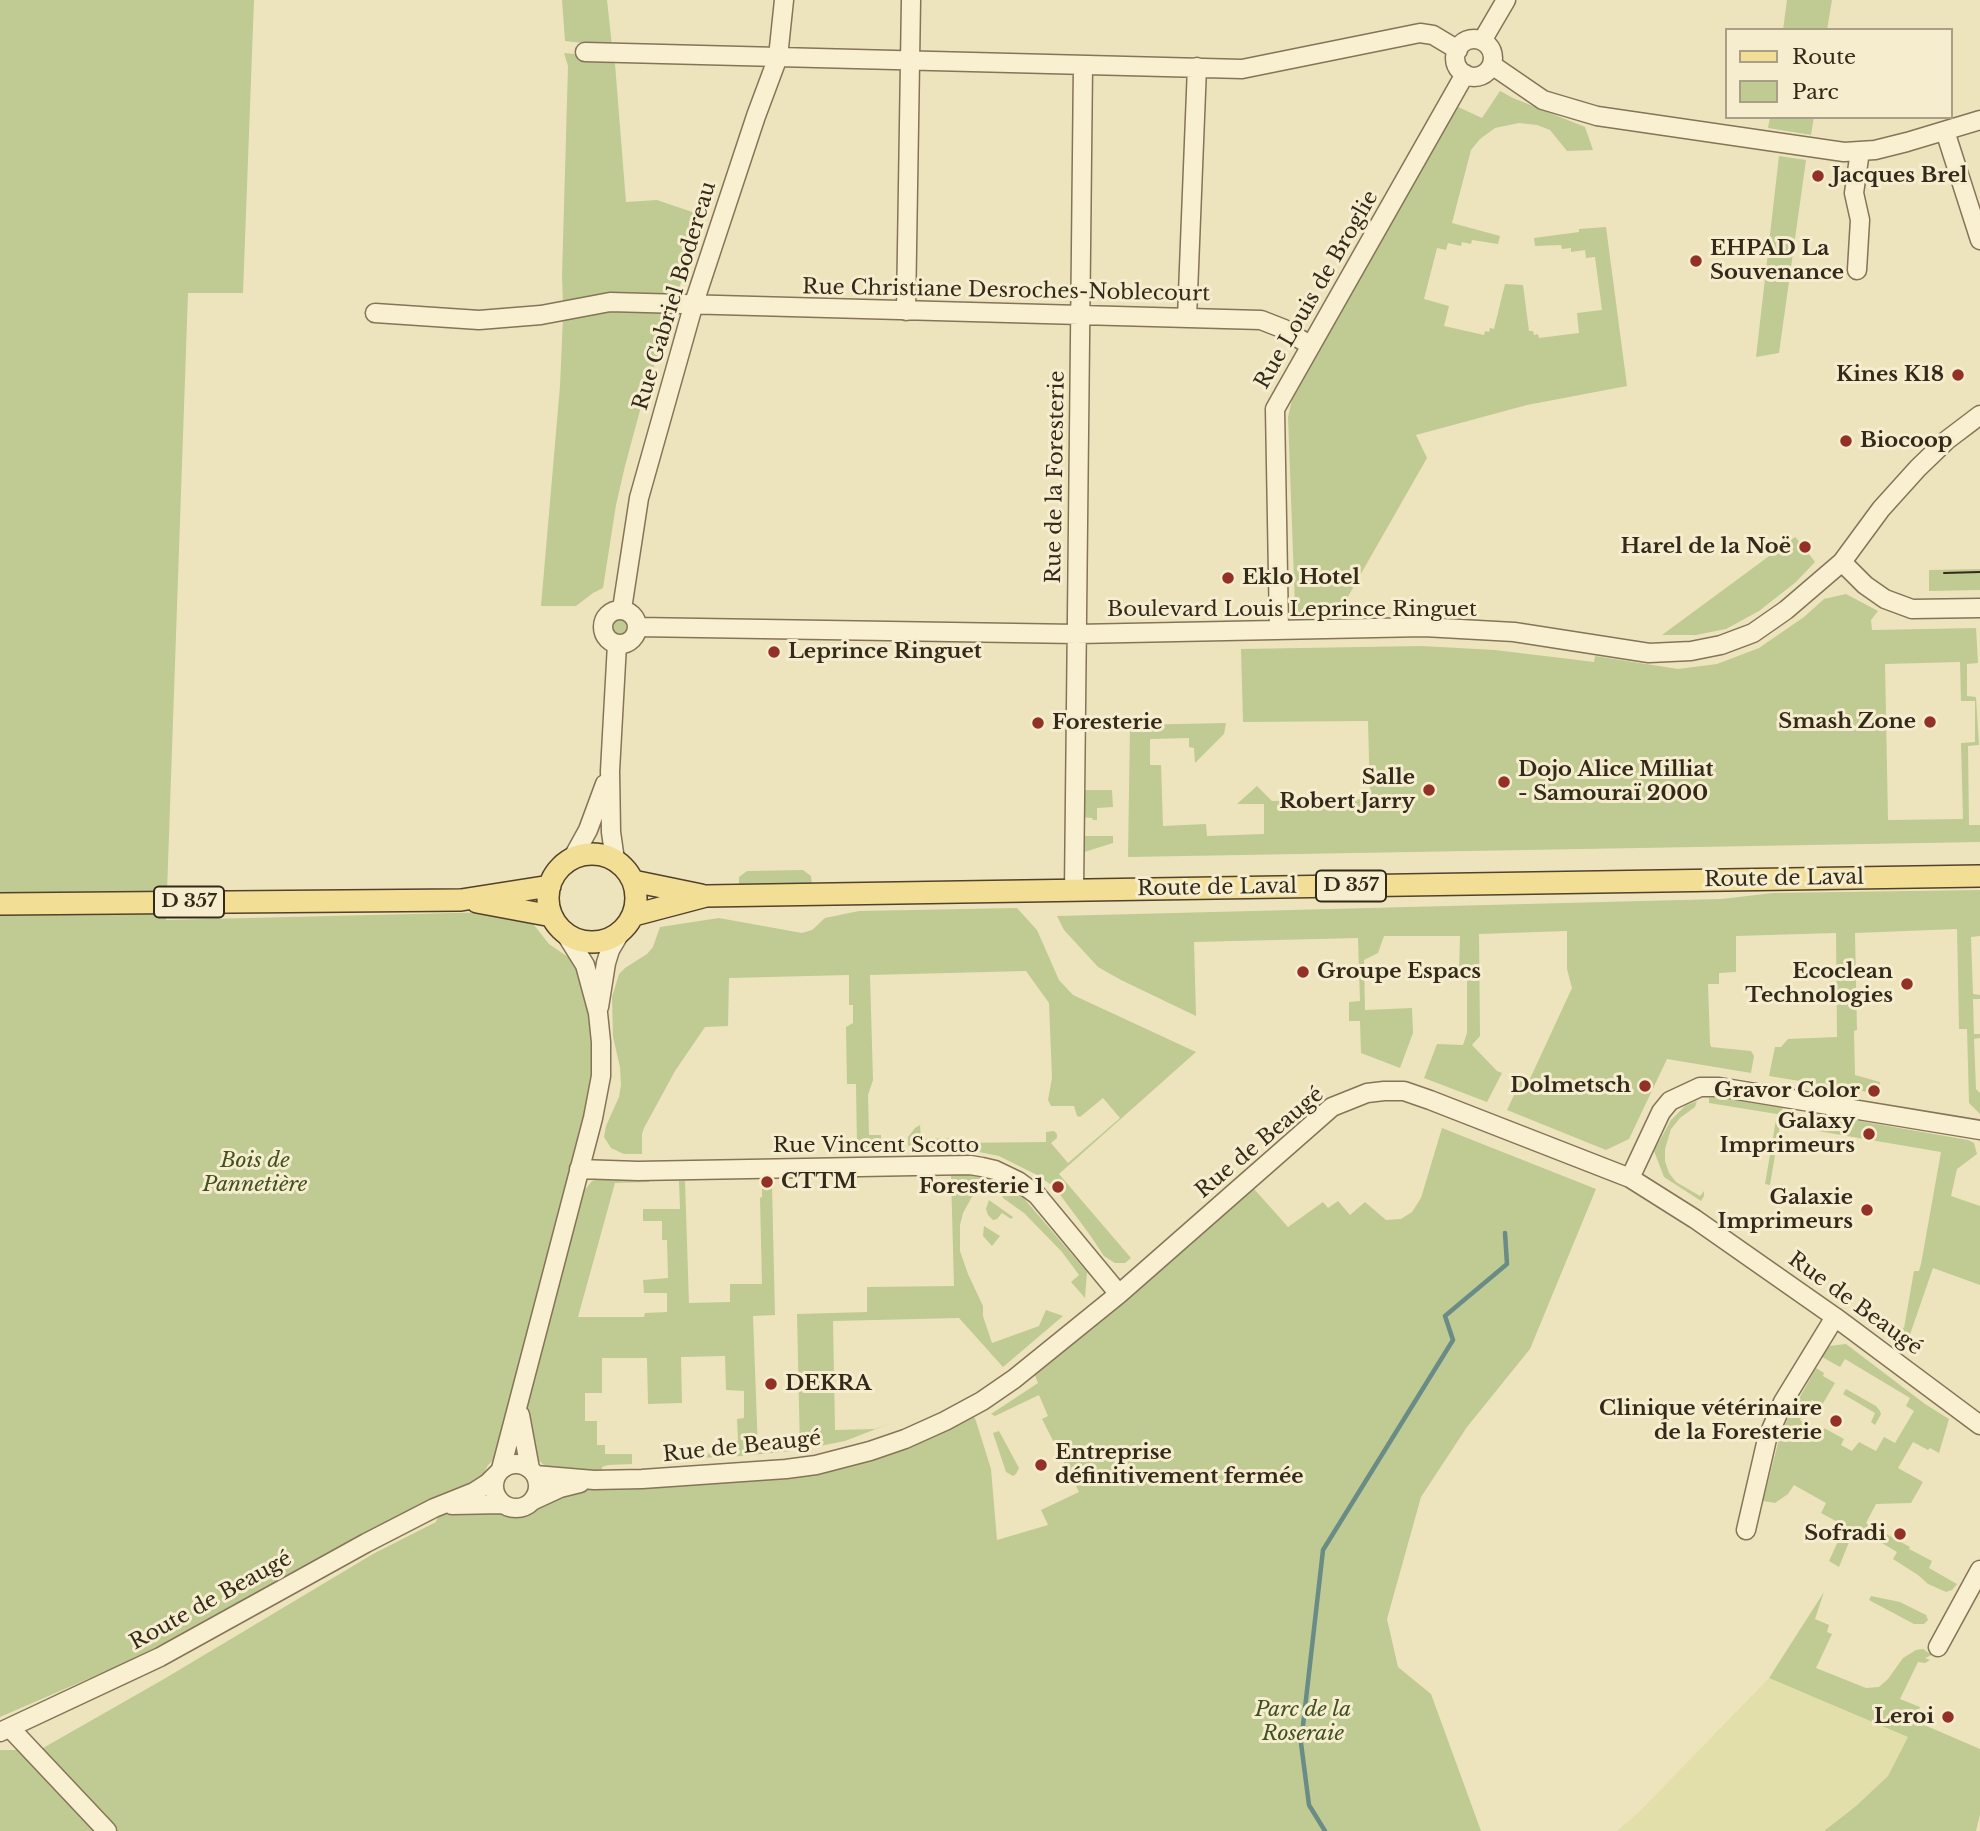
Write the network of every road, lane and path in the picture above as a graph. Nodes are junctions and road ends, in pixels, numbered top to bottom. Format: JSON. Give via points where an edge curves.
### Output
{"nodes":[{"id":1,"x":784,"y":0,"type":"edge"},
{"id":2,"x":911,"y":0,"type":"edge"},
{"id":3,"x":1506,"y":0,"type":"edge"},
{"id":4,"x":1482,"y":41,"type":"junction"},
{"id":5,"x":1458,"y":50,"type":"junction"},
{"id":6,"x":585,"y":52,"type":"dead end"},
{"id":7,"x":778,"y":57,"type":"junction"},
{"id":8,"x":910,"y":60,"type":"junction"},
{"id":9,"x":1083,"y":65,"type":"junction"},
{"id":10,"x":1492,"y":65,"type":"junction"},
{"id":11,"x":1197,"y":67,"type":"junction"},
{"id":12,"x":1465,"y":74,"type":"junction"},
{"id":13,"x":1980,"y":120,"type":"edge"},
{"id":14,"x":1945,"y":131,"type":"junction"},
{"id":15,"x":1860,"y":151,"type":"junction"},
{"id":16,"x":1980,"y":240,"type":"edge"},
{"id":17,"x":1857,"y":270,"type":"dead end"},
{"id":18,"x":694,"y":303,"type":"junction"},
{"id":19,"x":906,"y":311,"type":"junction"},
{"id":20,"x":376,"y":313,"type":"dead end"},
{"id":21,"x":1080,"y":315,"type":"junction"},
{"id":22,"x":1187,"y":318,"type":"junction"},
{"id":23,"x":1311,"y":346,"type":"junction"},
{"id":24,"x":1980,"y":415,"type":"edge"},
{"id":25,"x":1842,"y":562,"type":"junction"},
{"id":26,"x":1980,"y":608,"type":"edge"},
{"id":27,"x":622,"y":610,"type":"junction"},
{"id":28,"x":637,"y":627,"type":"junction"},
{"id":29,"x":1279,"y":630,"type":"junction"},
{"id":30,"x":1077,"y":634,"type":"junction"},
{"id":31,"x":617,"y":644,"type":"junction"},
{"id":32,"x":610,"y":771,"type":"junction"},
{"id":33,"x":572,"y":859,"type":"junction"},
{"id":34,"x":615,"y":860,"type":"junction"},
{"id":35,"x":1980,"y":876,"type":"edge"},
{"id":36,"x":633,"y":881,"type":"junction"},
{"id":37,"x":550,"y":886,"type":"junction"},
{"id":38,"x":1074,"y":890,"type":"junction"},
{"id":39,"x":706,"y":896,"type":"junction"},
{"id":40,"x":461,"y":900,"type":"junction"},
{"id":41,"x":0,"y":904,"type":"edge"},
{"id":42,"x":634,"y":915,"type":"junction"},
{"id":43,"x":552,"y":916,"type":"junction"},
{"id":44,"x":565,"y":933,"type":"junction"},
{"id":45,"x":620,"y":933,"type":"junction"},
{"id":46,"x":598,"y":1013,"type":"junction"},
{"id":47,"x":1980,"y":1129,"type":"edge"},
{"id":48,"x":579,"y":1169,"type":"junction"},
{"id":49,"x":1630,"y":1178,"type":"junction"},
{"id":50,"x":1119,"y":1294,"type":"junction"},
{"id":51,"x":1835,"y":1317,"type":"junction"},
{"id":52,"x":518,"y":1401,"type":"junction"},
{"id":53,"x":1980,"y":1425,"type":"edge"},
{"id":54,"x":500,"y":1471,"type":"junction"},
{"id":55,"x":533,"y":1472,"type":"junction"},
{"id":56,"x":594,"y":1480,"type":"junction"},
{"id":57,"x":534,"y":1500,"type":"junction"},
{"id":58,"x":503,"y":1504,"type":"junction"},
{"id":59,"x":442,"y":1506,"type":"junction"},
{"id":60,"x":1746,"y":1530,"type":"dead end"},
{"id":61,"x":1980,"y":1570,"type":"edge"},
{"id":62,"x":1938,"y":1647,"type":"dead end"},
{"id":63,"x":5,"y":1730,"type":"edge"},
{"id":64,"x":107,"y":1831,"type":"edge"}],
"edges":[{"from":1,"to":7,"type":"street","name":"Rue Gabriel Bodereau"},
{"from":2,"to":8,"type":"street"},
{"from":3,"to":4,"type":"street"},
{"from":4,"to":5,"type":"street","via":[[1471,40]]},
{"from":4,"to":10,"type":"street","via":[[1491,48]]},
{"from":5,"to":11,"type":"street","via":[[1420,33],[1242,69]]},
{"from":5,"to":12,"type":"street","via":[[1456,61]]},
{"from":6,"to":7,"type":"street"},
{"from":7,"to":8,"type":"street"},
{"from":7,"to":18,"type":"street","name":"Rue Gabriel Bodereau"},
{"from":8,"to":9,"type":"street"},
{"from":8,"to":19,"type":"street"},
{"from":9,"to":11,"type":"street"},
{"from":9,"to":21,"type":"street","name":"Rue de la Foresterie"},
{"from":10,"to":12,"type":"street","via":[[1483,75]]},
{"from":10,"to":15,"type":"street","via":[[1543,100],[1597,116]]},
{"from":11,"to":22,"type":"street"},
{"from":12,"to":23,"type":"street","name":"Rue Louis de Broglie"},
{"from":13,"to":14,"type":"street"},
{"from":14,"to":15,"type":"street"},
{"from":14,"to":16,"type":"street"},
{"from":15,"to":17,"type":"street","via":[[1854,193],[1860,220]]},
{"from":18,"to":19,"type":"street","name":"Rue Christiane Desroches-Noblecourt"},
{"from":18,"to":20,"type":"street","name":"Rue Christiane Desroches-Noblecourt","via":[[610,302],[479,320]]},
{"from":18,"to":27,"type":"street","name":"Rue Gabriel Bodereau","via":[[639,498]]},
{"from":19,"to":21,"type":"street","name":"Rue Christiane Desroches-Noblecourt"},
{"from":21,"to":22,"type":"street","name":"Rue Christiane Desroches-Noblecourt"},
{"from":21,"to":30,"type":"street","name":"Rue de la Foresterie"},
{"from":22,"to":23,"type":"street","name":"Rue Christiane Desroches-Noblecourt","via":[[1267,321]]},
{"from":23,"to":29,"type":"street","name":"Rue Louis de Broglie","via":[[1275,409]]},
{"from":24,"to":25,"type":"street","name":"Boulevard Louis Leprince Ringuet","via":[[1918,468]]},
{"from":25,"to":26,"type":"street","via":[[1885,599],[1912,609]]},
{"from":25,"to":29,"type":"street","name":"Boulevard Louis Leprince Ringuet","via":[[1753,633],[1691,651],[1649,653],[1514,632],[1424,627]]},
{"from":27,"to":28,"type":"street","via":[[631,614]]},
{"from":27,"to":31,"type":"street","via":[[610,612],[602,625],[605,635]]},
{"from":28,"to":30,"type":"street","name":"Boulevard Louis Leprince Ringuet"},
{"from":28,"to":31,"type":"street","via":[[631,640]]},
{"from":29,"to":30,"type":"street","name":"Boulevard Louis Leprince Ringuet"},
{"from":30,"to":38,"type":"street","name":"Rue de la Foresterie"},
{"from":31,"to":32,"type":"street"},
{"from":32,"to":33,"type":"street","via":[[589,830]]},
{"from":32,"to":34,"type":"street"},
{"from":33,"to":34,"type":"main road","via":[[594,854]]},
{"from":33,"to":37,"type":"main road","via":[[554,875]]},
{"from":34,"to":36,"type":"main road"},
{"from":35,"to":38,"type":"main road","name":"Route de Laval","number":"D 357"},
{"from":36,"to":39,"type":"main road","name":"Route de Laval","number":"D 357"},
{"from":36,"to":42,"type":"main road","via":[[637,896]]},
{"from":37,"to":40,"type":"main road","number":"D 357"},
{"from":37,"to":43,"type":"main road"},
{"from":38,"to":39,"type":"main road","name":"Route de Laval","number":"D 357"},
{"from":39,"to":42,"type":"main road","name":"Route de Laval","number":"D 357"},
{"from":40,"to":41,"type":"main road","number":"D 357"},
{"from":40,"to":43,"type":"main road","number":"D 357"},
{"from":42,"to":45,"type":"main road"},
{"from":43,"to":44,"type":"main road"},
{"from":44,"to":45,"type":"main road","via":[[593,942]]},
{"from":44,"to":46,"type":"street","via":[[584,965]]},
{"from":45,"to":46,"type":"street","via":[[606,963]]},
{"from":46,"to":48,"type":"street","via":[[601,1076]]},
{"from":47,"to":49,"type":"street","via":[[1700,1087],[1670,1101],[1661,1112]]},
{"from":48,"to":50,"type":"street","name":"Rue Vincent Scotto","via":[[970,1165],[995,1170],[1037,1195]]},
{"from":48,"to":52,"type":"street"},
{"from":49,"to":50,"type":"street","name":"Rue de Beaugé","via":[[1404,1091],[1367,1093],[1332,1107]]},
{"from":49,"to":51,"type":"street","name":"Rue de Beaugé"},
{"from":50,"to":56,"type":"street","name":"Rue de Beaugé","via":[[982,1401],[870,1451],[786,1469]]},
{"from":51,"to":53,"type":"street","name":"Rue de Beaugé"},
{"from":51,"to":60,"type":"street","via":[[1783,1402],[1767,1439]]},
{"from":52,"to":54,"type":"street"},
{"from":52,"to":55,"type":"street"},
{"from":54,"to":55,"type":"street","name":"Rue de Beaugé","via":[[521,1464]]},
{"from":54,"to":58,"type":"street","via":[[494,1488]]},
{"from":54,"to":59,"type":"street","name":"Route de Beaugé","via":[[474,1492]]},
{"from":55,"to":56,"type":"street","name":"Rue de Beaugé"},
{"from":55,"to":57,"type":"street","via":[[538,1487]]},
{"from":56,"to":57,"type":"street","name":"Rue de Beaugé"},
{"from":57,"to":58,"type":"street","name":"Rue de Beaugé","via":[[516,1508]]},
{"from":58,"to":59,"type":"street","name":"Route de Beaugé"},
{"from":59,"to":63,"type":"street","name":"Route de Beaugé","via":[[160,1657]]},
{"from":61,"to":62,"type":"street"},
{"from":63,"to":64,"type":"street"}]}
